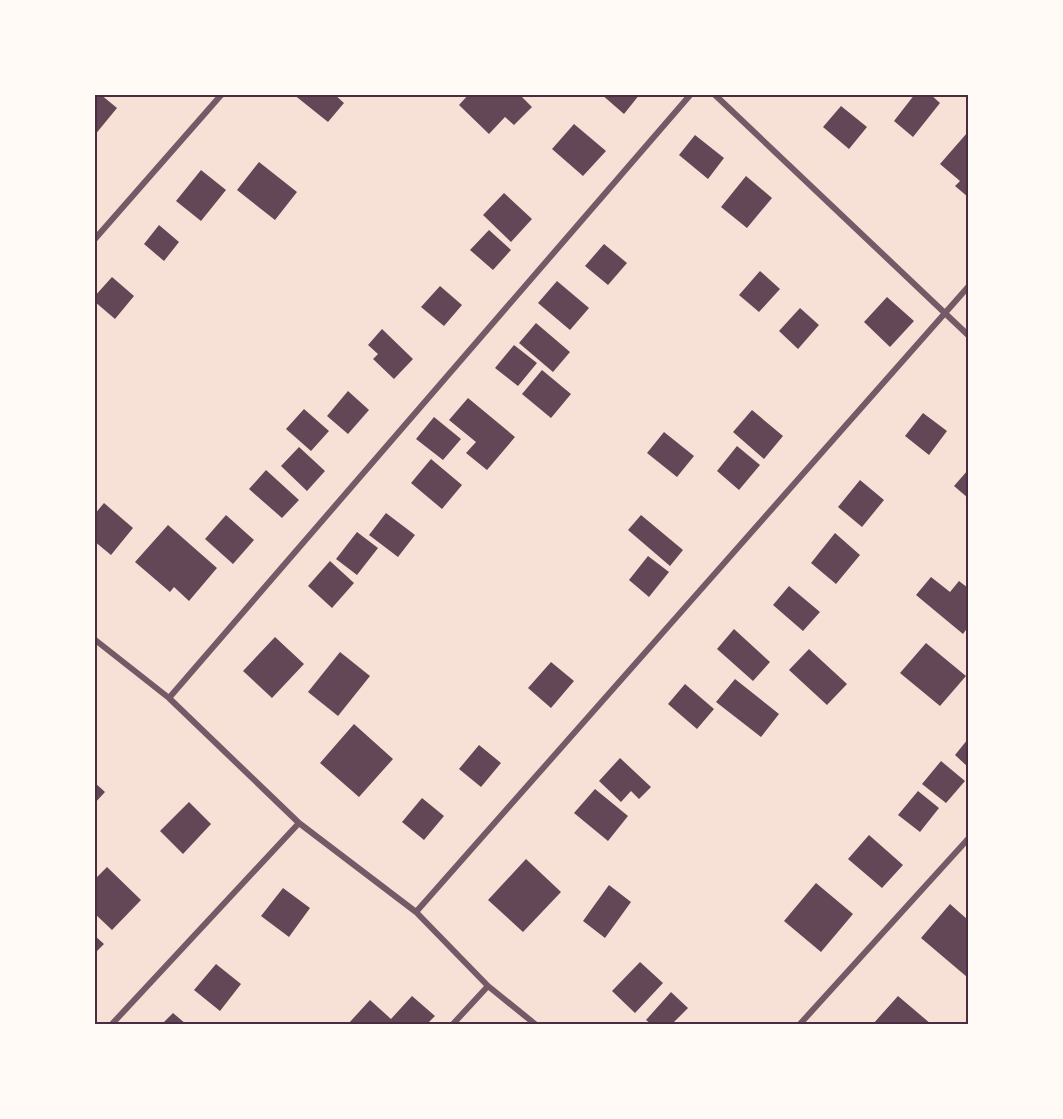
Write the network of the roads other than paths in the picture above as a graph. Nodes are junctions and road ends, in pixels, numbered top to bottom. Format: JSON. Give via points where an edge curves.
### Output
{"nodes":[{"id":1,"x":222,"y":94,"type":"edge"},
{"id":2,"x":691,"y":94,"type":"edge"},
{"id":3,"x":714,"y":94,"type":"edge"},
{"id":4,"x":94,"y":240,"type":"edge"},
{"id":5,"x":969,"y":287,"type":"edge"},
{"id":6,"x":944,"y":314,"type":"junction"},
{"id":7,"x":969,"y":334,"type":"edge"},
{"id":8,"x":94,"y":639,"type":"edge"},
{"id":9,"x":169,"y":698,"type":"junction"},
{"id":10,"x":299,"y":823,"type":"junction"},
{"id":11,"x":969,"y":839,"type":"edge"},
{"id":12,"x":416,"y":912,"type":"junction"},
{"id":13,"x":488,"y":986,"type":"junction"},
{"id":14,"x":112,"y":1024,"type":"edge"},
{"id":15,"x":453,"y":1024,"type":"edge"},
{"id":16,"x":535,"y":1024,"type":"edge"},
{"id":17,"x":800,"y":1024,"type":"edge"}],
"edges":[{"from":1,"to":4,"type":"street"},
{"from":2,"to":9,"type":"street"},
{"from":3,"to":6,"type":"street"},
{"from":5,"to":6,"type":"street"},
{"from":6,"to":7,"type":"street"},
{"from":6,"to":12,"type":"street"},
{"from":8,"to":9,"type":"street"},
{"from":9,"to":10,"type":"street"},
{"from":10,"to":12,"type":"street"},
{"from":10,"to":14,"type":"street"},
{"from":11,"to":17,"type":"street"},
{"from":12,"to":13,"type":"street"},
{"from":13,"to":15,"type":"street"},
{"from":13,"to":16,"type":"street"}]}
